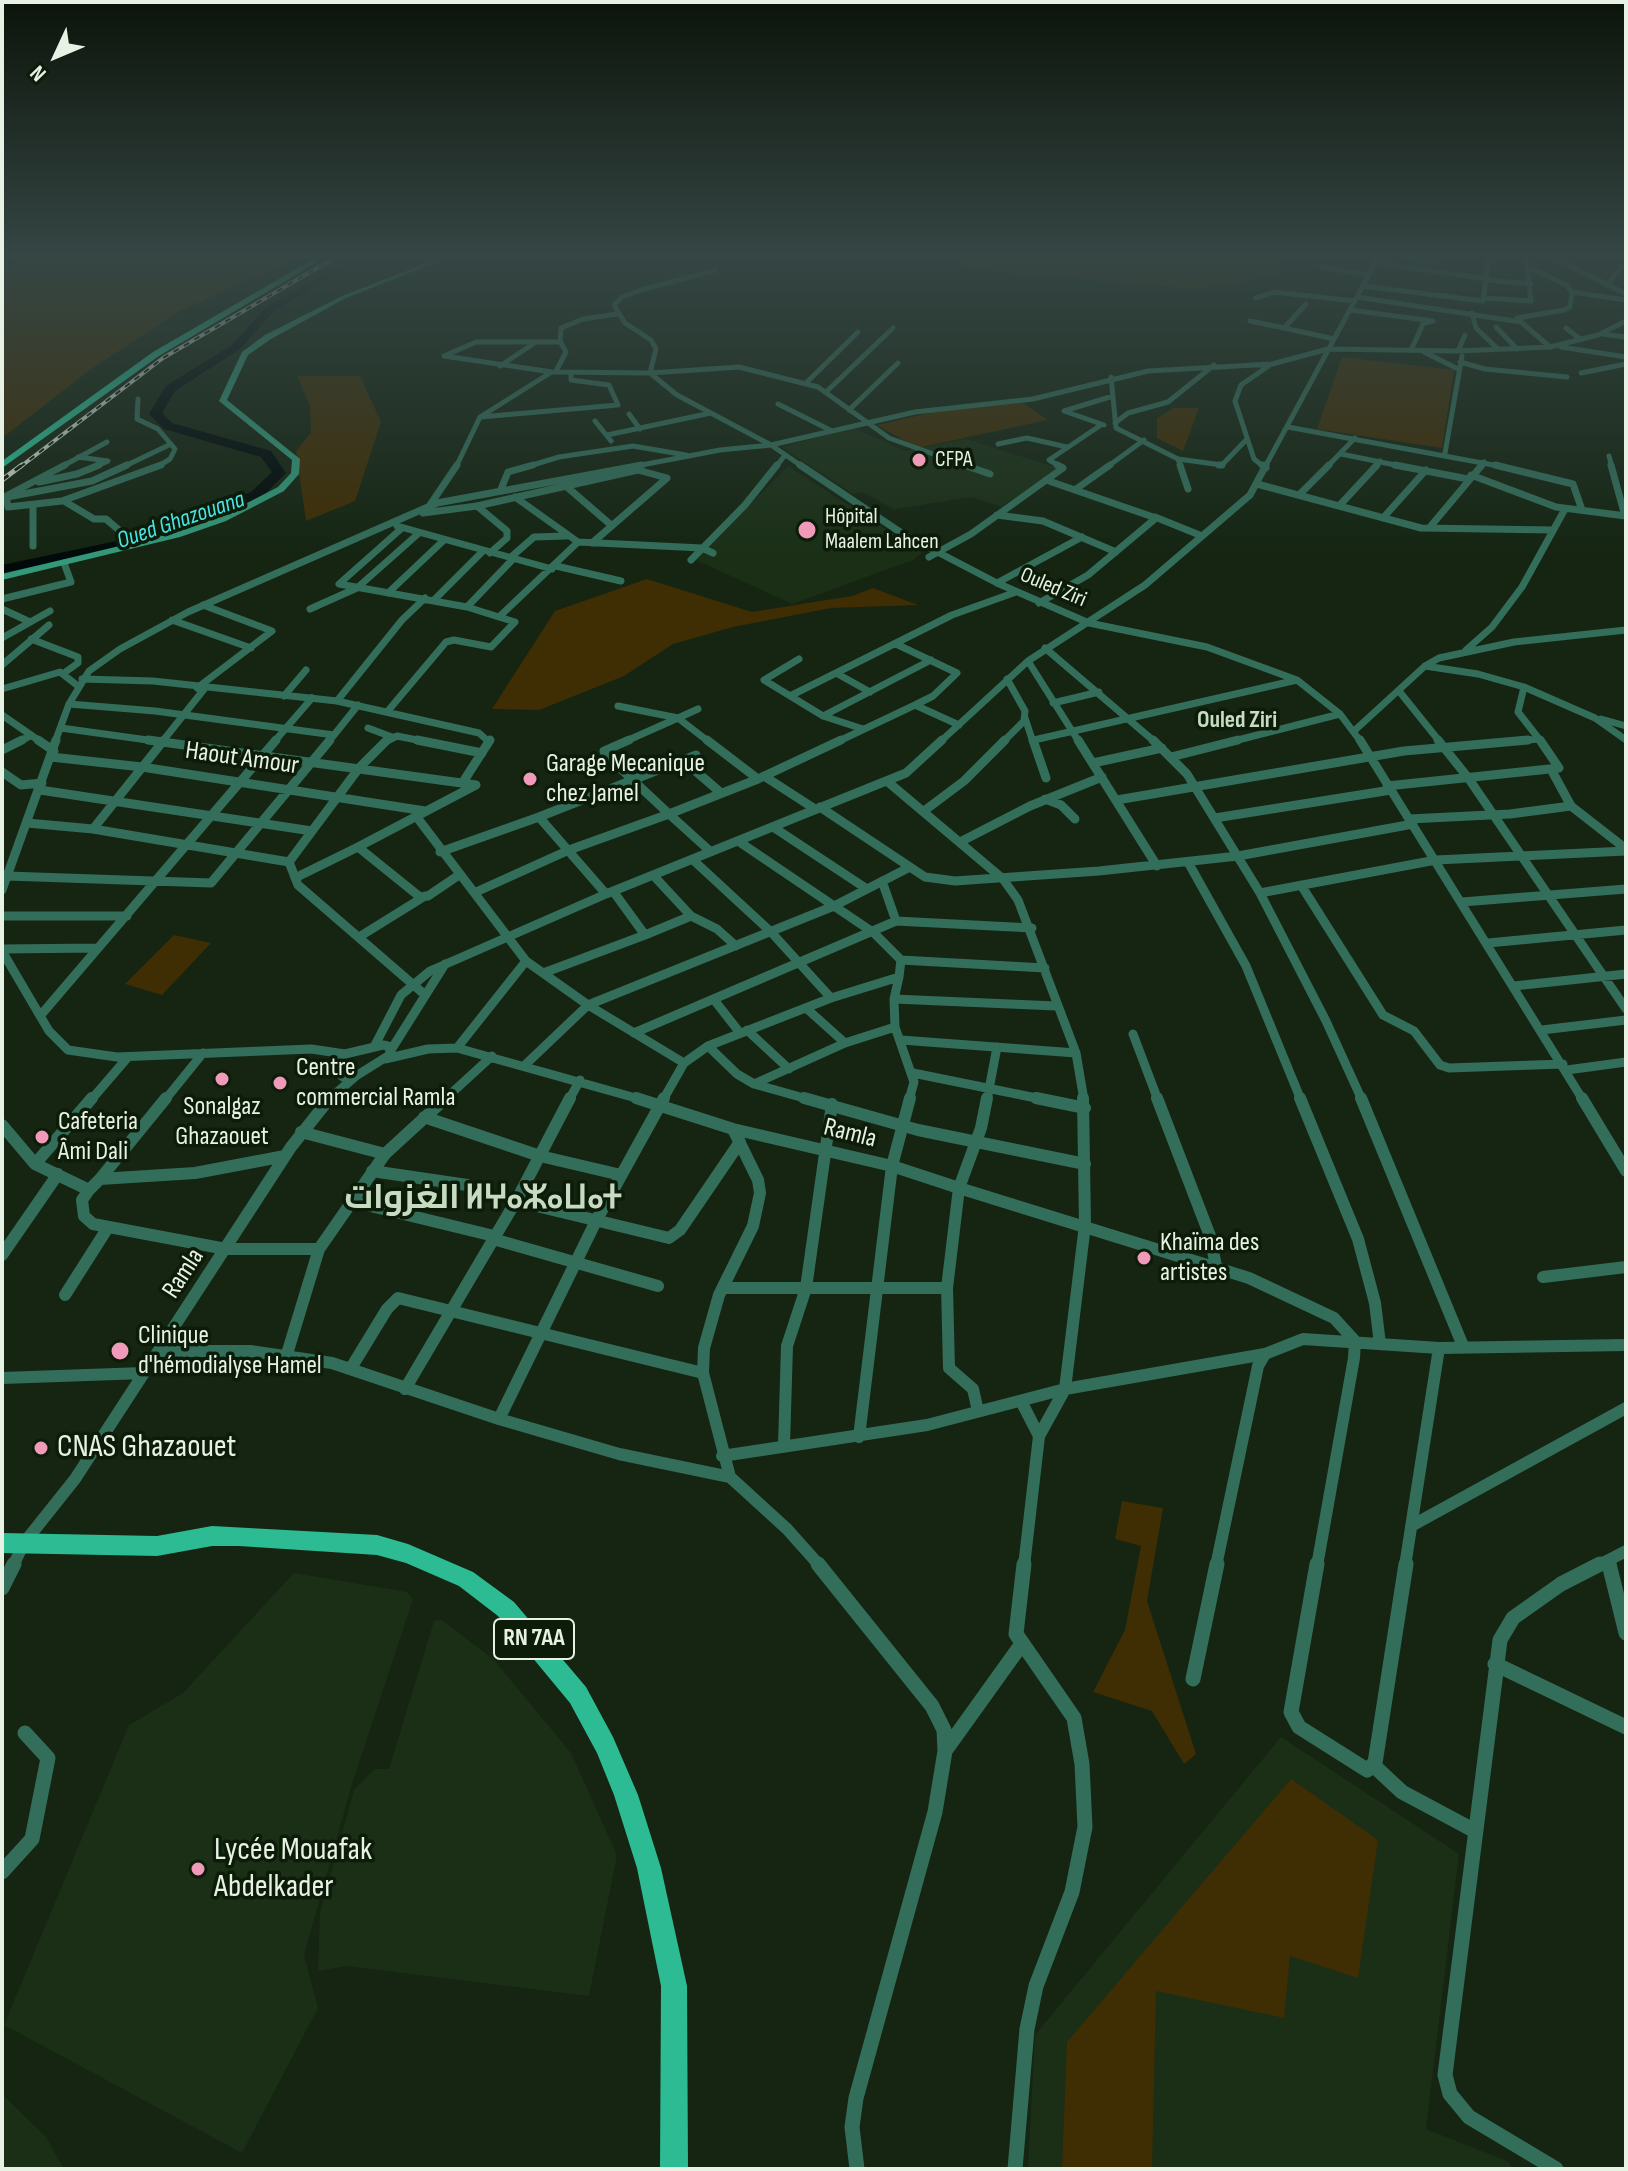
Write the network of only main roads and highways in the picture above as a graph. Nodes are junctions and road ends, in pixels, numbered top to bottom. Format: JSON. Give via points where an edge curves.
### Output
{"nodes":[{"id":1,"x":154,"y":355,"type":"edge"},
{"id":2,"x":244,"y":355,"type":"edge"},
{"id":3,"x":2,"y":465,"type":"edge"},
{"id":4,"x":2,"y":577,"type":"edge"},
{"id":5,"x":13,"y":1543,"type":"edge"},
{"id":6,"x":674,"y":2169,"type":"edge"}],
"edges":[{"from":1,"to":3,"type":"main road"},
{"from":2,"to":4,"type":"main road","via":[[223,401],[296,459],[295,474],[281,489],[177,535]]},
{"from":5,"to":6,"type":"main road","number":"RN 7AA","via":[[157,1546],[239,1536],[377,1545],[466,1579],[506,1609],[578,1695],[626,1795],[649,1868],[674,1986]]}]}
